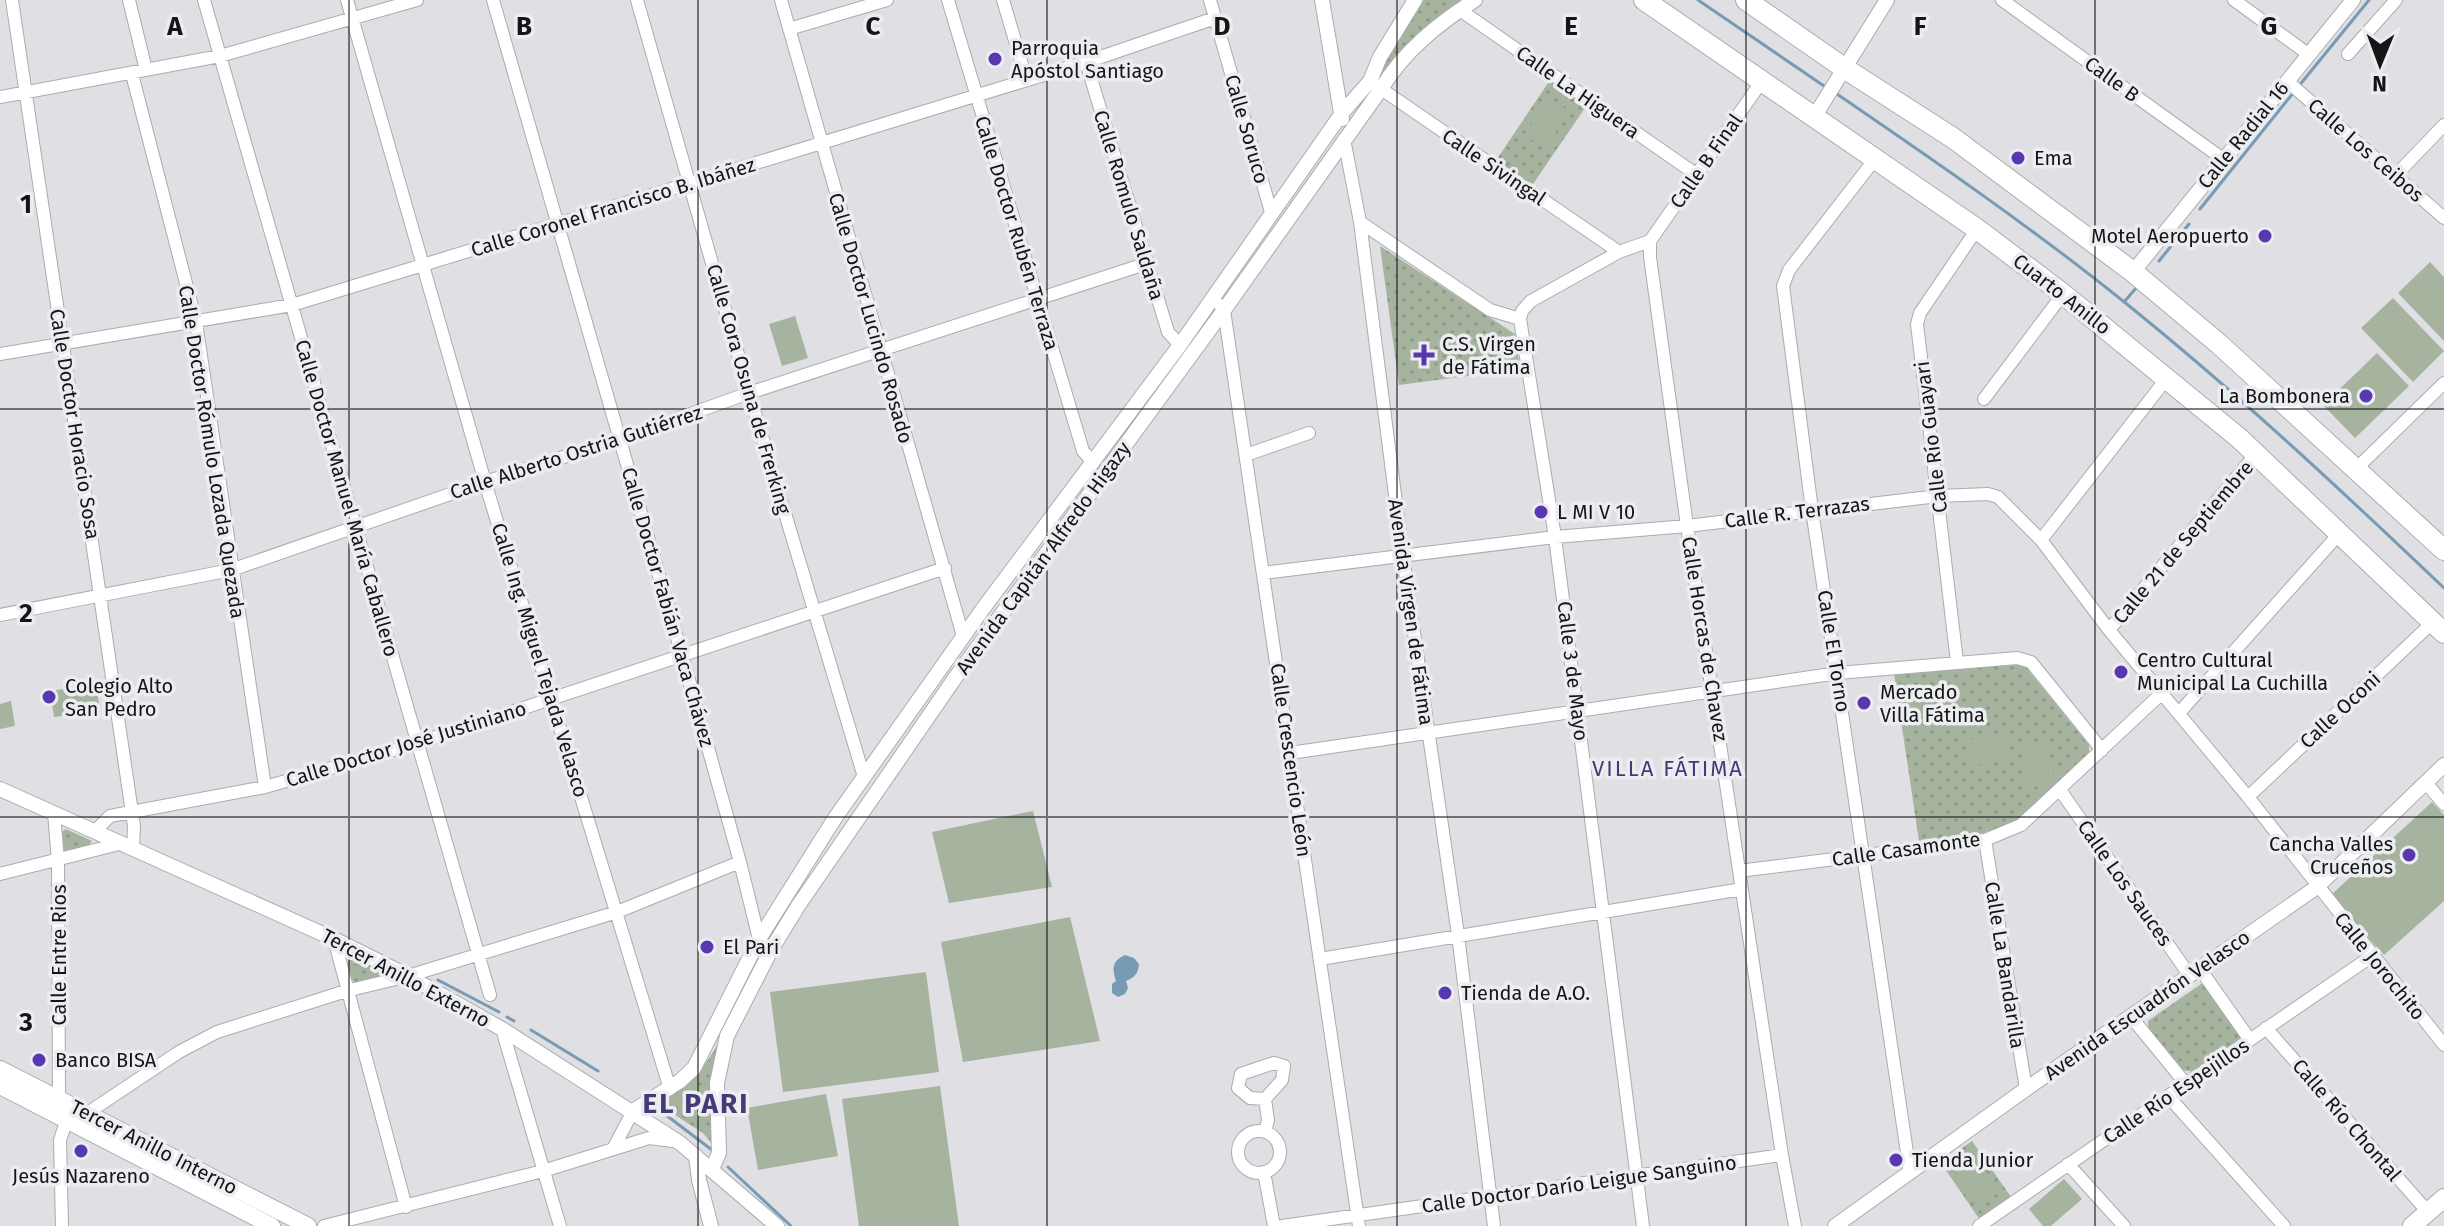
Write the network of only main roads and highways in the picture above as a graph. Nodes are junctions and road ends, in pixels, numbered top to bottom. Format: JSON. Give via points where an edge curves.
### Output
{"nodes":[{"id":1,"x":1644,"y":0,"type":"edge"},
{"id":2,"x":1746,"y":0,"type":"edge"},
{"id":3,"x":2444,"y":550,"type":"edge"},
{"id":4,"x":2438,"y":627,"type":"edge"},
{"id":5,"x":0,"y":1069,"type":"edge"},
{"id":6,"x":0,"y":1086,"type":"edge"},
{"id":7,"x":176,"y":1158,"type":"junction"},
{"id":8,"x":144,"y":1159,"type":"junction"},
{"id":9,"x":194,"y":1185,"type":"junction"},
{"id":10,"x":228,"y":1185,"type":"junction"},
{"id":11,"x":2444,"y":1198,"type":"edge"},
{"id":12,"x":256,"y":1221,"type":"edge"},
{"id":13,"x":272,"y":1226,"type":"edge"},
{"id":14,"x":308,"y":1226,"type":"edge"},
{"id":15,"x":2412,"y":1226,"type":"edge"}],
"edges":[{"from":1,"to":4,"type":"highway","name":"Cuarto Anillo","via":[[2063,294],[2256,454]]},
{"from":2,"to":3,"type":"highway","via":[[1840,76],[1953,138],[2133,272]]},
{"from":5,"to":7,"type":"main road","name":"Tercer Anillo Interno"},
{"from":6,"to":8,"type":"main road","name":"Tercer Anillo Interno"},
{"from":7,"to":8,"type":"main road","via":[[169,1165]]},
{"from":7,"to":10,"type":"main road","name":"Tercer Anillo Interno"},
{"from":8,"to":9,"type":"main road","name":"Tercer Anillo Interno"},
{"from":9,"to":10,"type":"main road","via":[[201,1178]]},
{"from":9,"to":12,"type":"main road","name":"Tercer Anillo Interno"},
{"from":10,"to":14,"type":"main road","name":"Tercer Anillo Interno"},
{"from":11,"to":15,"type":"main road"},
{"from":12,"to":13,"type":"main road","name":"Tercer Anillo Interno"}]}
